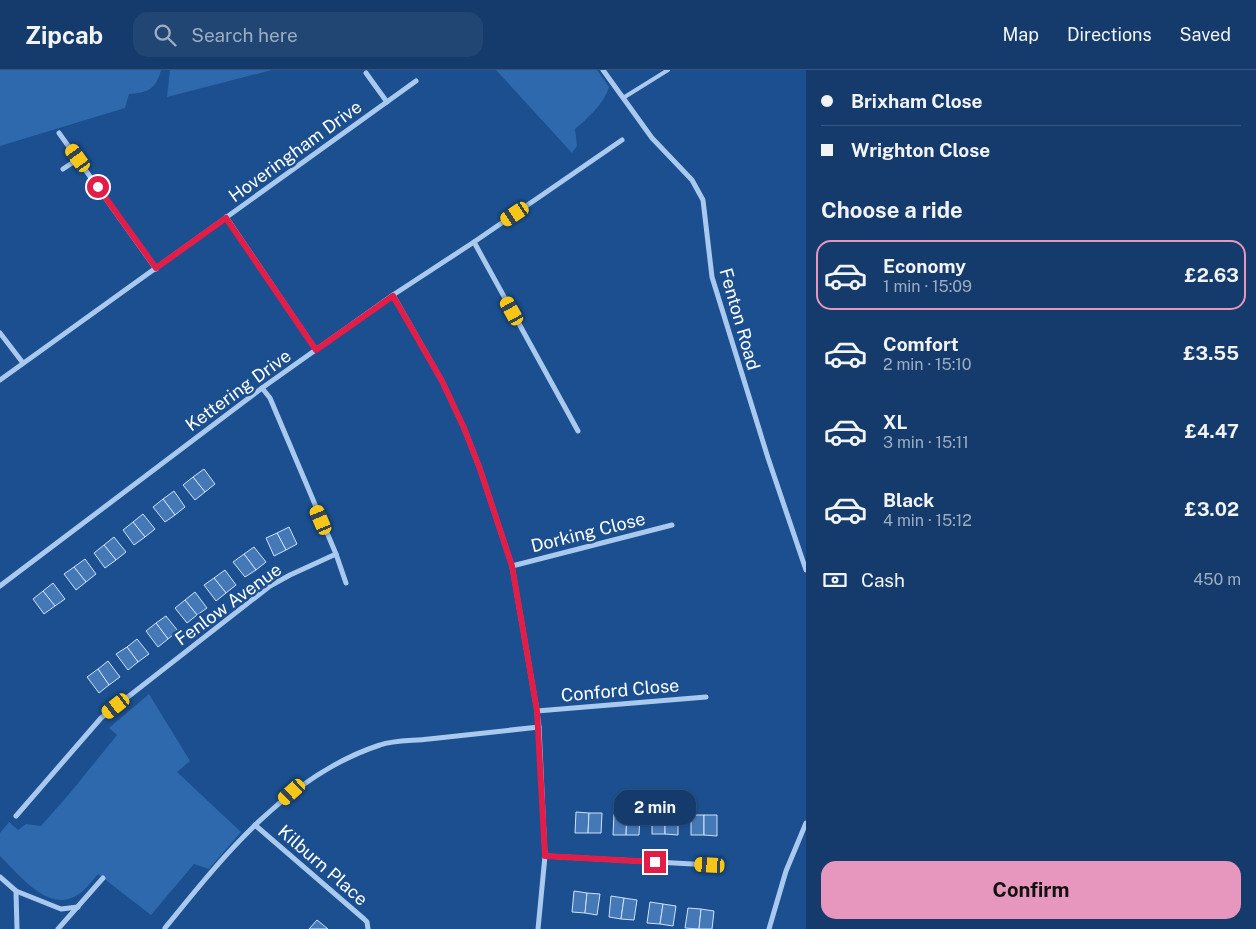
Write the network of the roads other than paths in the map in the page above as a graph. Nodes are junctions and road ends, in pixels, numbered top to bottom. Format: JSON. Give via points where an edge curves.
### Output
{"nodes":[{"id":1,"x":603,"y":70,"type":"edge"},
{"id":2,"x":668,"y":70,"type":"edge"},
{"id":3,"x":366,"y":73,"type":"dead end"},
{"id":4,"x":416,"y":81,"type":"dead end"},
{"id":5,"x":623,"y":98,"type":"junction"},
{"id":6,"x":387,"y":102,"type":"junction"},
{"id":7,"x":60,"y":133,"type":"dead end"},
{"id":8,"x":622,"y":140,"type":"dead end"},
{"id":9,"x":78,"y":158,"type":"junction"},
{"id":10,"x":63,"y":169,"type":"dead end"},
{"id":11,"x":226,"y":218,"type":"junction"},
{"id":12,"x":474,"y":242,"type":"junction"},
{"id":13,"x":156,"y":268,"type":"junction"},
{"id":14,"x":393,"y":296,"type":"junction"},
{"id":15,"x":0,"y":333,"type":"edge"},
{"id":16,"x":316,"y":350,"type":"junction"},
{"id":17,"x":23,"y":363,"type":"junction"},
{"id":18,"x":0,"y":380,"type":"edge"},
{"id":19,"x":262,"y":388,"type":"junction"},
{"id":20,"x":578,"y":431,"type":"dead end"},
{"id":21,"x":672,"y":525,"type":"dead end"},
{"id":22,"x":336,"y":554,"type":"junction"},
{"id":23,"x":512,"y":566,"type":"junction"},
{"id":24,"x":806,"y":570,"type":"edge"},
{"id":25,"x":346,"y":583,"type":"dead end"},
{"id":26,"x":0,"y":586,"type":"edge"},
{"id":27,"x":706,"y":697,"type":"dead end"},
{"id":28,"x":537,"y":711,"type":"junction"},
{"id":29,"x":539,"y":727,"type":"junction"},
{"id":30,"x":16,"y":816,"type":"dead end"},
{"id":31,"x":806,"y":823,"type":"edge"},
{"id":32,"x":255,"y":825,"type":"junction"},
{"id":33,"x":545,"y":856,"type":"junction"},
{"id":34,"x":710,"y":865,"type":"dead end"},
{"id":35,"x":0,"y":877,"type":"edge"},
{"id":36,"x":103,"y":878,"type":"dead end"},
{"id":37,"x":16,"y":891,"type":"junction"},
{"id":38,"x":78,"y":907,"type":"junction"},
{"id":39,"x":165,"y":928,"type":"edge"},
{"id":40,"x":17,"y":929,"type":"edge"},
{"id":41,"x":58,"y":929,"type":"edge"},
{"id":42,"x":368,"y":929,"type":"edge"},
{"id":43,"x":538,"y":929,"type":"edge"},
{"id":44,"x":769,"y":929,"type":"edge"}],
"edges":[{"from":1,"to":5,"type":"street","name":"Fenton Road"},
{"from":2,"to":5,"type":"lane"},
{"from":3,"to":6,"type":"street","name":"Hoveringham Drive"},
{"from":4,"to":6,"type":"street","name":"Hoveringham Drive"},
{"from":5,"to":24,"type":"street","name":"Fenton Road","via":[[652,138],[692,180],[703,200],[712,277]]},
{"from":6,"to":11,"type":"street","name":"Hoveringham Drive"},
{"from":7,"to":9,"type":"street"},
{"from":8,"to":12,"type":"street","name":"Kettering Drive"},
{"from":9,"to":10,"type":"street"},
{"from":9,"to":13,"type":"street"},
{"from":11,"to":13,"type":"street","name":"Hoveringham Drive"},
{"from":11,"to":16,"type":"street"},
{"from":12,"to":14,"type":"street","name":"Kettering Drive"},
{"from":12,"to":20,"type":"street"},
{"from":13,"to":17,"type":"street","name":"Hoveringham Drive"},
{"from":14,"to":16,"type":"street","name":"Kettering Drive"},
{"from":14,"to":23,"type":"street","via":[[442,381],[464,428]]},
{"from":15,"to":17,"type":"street"},
{"from":16,"to":19,"type":"street","name":"Kettering Drive"},
{"from":17,"to":18,"type":"street","name":"Hoveringham Drive"},
{"from":19,"to":22,"type":"street","via":[[270,398]]},
{"from":19,"to":26,"type":"street","name":"Kettering Drive"},
{"from":21,"to":23,"type":"street","name":"Dorking Close"},
{"from":22,"to":25,"type":"street"},
{"from":22,"to":30,"type":"street","name":"Fenlow Avenue","via":[[270,586],[101,718]]},
{"from":23,"to":28,"type":"street"},
{"from":27,"to":28,"type":"street","name":"Conford Close"},
{"from":28,"to":29,"type":"street"},
{"from":29,"to":32,"type":"street","via":[[381,744],[334,764],[292,792]]},
{"from":29,"to":33,"type":"street"},
{"from":31,"to":44,"type":"street","via":[[786,871]]},
{"from":32,"to":39,"type":"street","via":[[212,870]]},
{"from":32,"to":42,"type":"street","name":"Kilburn Place","via":[[364,919]]},
{"from":33,"to":34,"type":"street"},
{"from":33,"to":43,"type":"street"},
{"from":35,"to":37,"type":"street"},
{"from":36,"to":38,"type":"street"},
{"from":37,"to":38,"type":"street","via":[[61,909]]},
{"from":37,"to":40,"type":"street"},
{"from":38,"to":41,"type":"street"}]}
